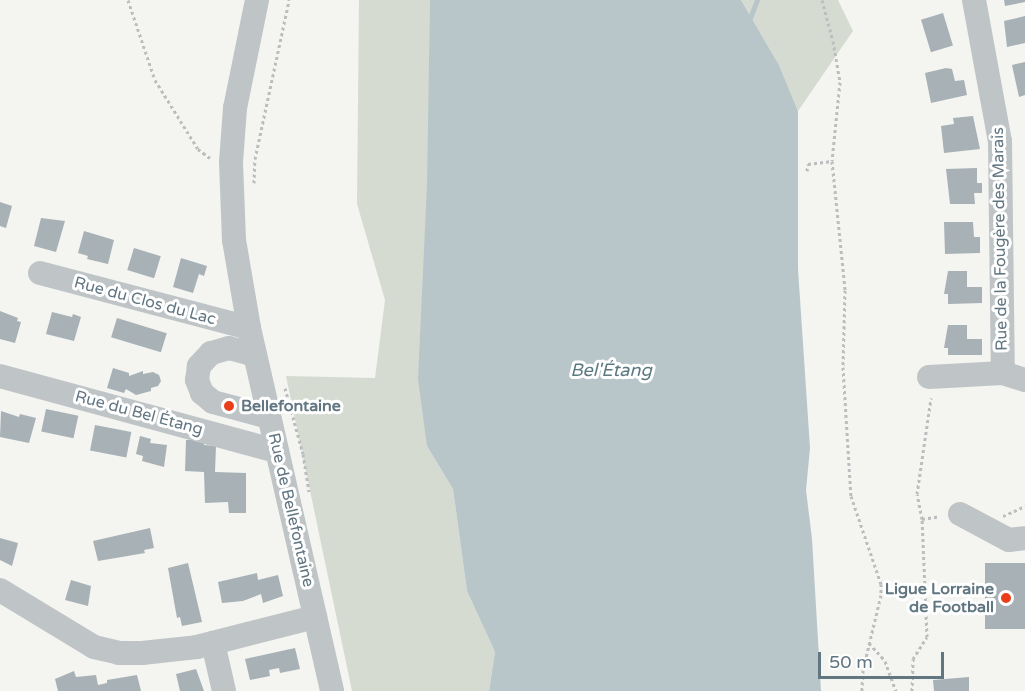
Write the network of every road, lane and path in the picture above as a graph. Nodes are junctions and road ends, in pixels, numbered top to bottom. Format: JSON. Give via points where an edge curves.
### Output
{"nodes":[{"id":1,"x":128,"y":0,"type":"edge"},
{"id":2,"x":257,"y":0,"type":"edge"},
{"id":3,"x":290,"y":0,"type":"edge"},
{"id":4,"x":822,"y":0,"type":"edge"},
{"id":5,"x":974,"y":0,"type":"edge"},
{"id":6,"x":832,"y":161,"type":"junction"},
{"id":7,"x":807,"y":171,"type":"dead end"},
{"id":8,"x":231,"y":173,"type":"junction"},
{"id":9,"x":254,"y":190,"type":"dead end"},
{"id":10,"x":40,"y":273,"type":"dead end"},
{"id":11,"x":249,"y":328,"type":"junction"},
{"id":12,"x":255,"y":355,"type":"junction"},
{"id":13,"x":0,"y":376,"type":"edge"},
{"id":14,"x":936,"y":376,"type":"joint"},
{"id":15,"x":1014,"y":377,"type":"edge"},
{"id":16,"x":284,"y":382,"type":"dead end"},
{"id":17,"x":269,"y":417,"type":"junction"},
{"id":18,"x":277,"y":451,"type":"junction"},
{"id":19,"x":309,"y":495,"type":"dead end"},
{"id":20,"x":960,"y":514,"type":"joint"},
{"id":21,"x":922,"y":519,"type":"junction"},
{"id":22,"x":1025,"y":538,"type":"edge"},
{"id":23,"x":0,"y":590,"type":"edge"},
{"id":24,"x":315,"y":617,"type":"junction"},
{"id":25,"x":213,"y":643,"type":"junction"},
{"id":26,"x":869,"y":643,"type":"junction"},
{"id":27,"x":224,"y":691,"type":"edge"},
{"id":28,"x":332,"y":691,"type":"edge"},
{"id":29,"x":862,"y":691,"type":"edge"},
{"id":30,"x":896,"y":691,"type":"edge"},
{"id":31,"x":912,"y":691,"type":"edge"}],
"edges":[{"from":1,"to":8,"type":"path","via":[[155,80],[198,149]]},
{"from":2,"to":8,"type":"street","name":"Rue de Bellefontaine","via":[[235,108]]},
{"from":3,"to":9,"type":"path","via":[[255,159]]},
{"from":4,"to":6,"type":"path","via":[[840,82]]},
{"from":5,"to":15,"type":"street","name":"Rue de la Fougère des Marais","via":[[1000,141]]},
{"from":6,"to":7,"type":"path","via":[[808,164]]},
{"from":6,"to":26,"type":"path","via":[[845,290],[843,367],[851,496],[881,584]]},
{"from":8,"to":11,"type":"street","name":"Rue de Bellefontaine","via":[[234,240]]},
{"from":10,"to":11,"type":"street","name":"Rue du Clos du Lac"},
{"from":11,"to":12,"type":"street","name":"Rue de Bellefontaine"},
{"from":12,"to":17,"type":"street","name":"Rue de Bellefontaine"},
{"from":12,"to":17,"type":"street","via":[[229,348],[211,353],[199,366],[197,380],[202,393],[213,402]]},
{"from":13,"to":18,"type":"street","name":"Rue du Bel Étang"},
{"from":14,"to":15,"type":"street"},
{"from":14,"to":21,"type":"path","via":[[917,494]]},
{"from":16,"to":19,"type":"path"},
{"from":17,"to":18,"type":"street","name":"Rue de Bellefontaine"},
{"from":18,"to":24,"type":"street","name":"Rue de Bellefontaine"},
{"from":20,"to":21,"type":"path"},
{"from":20,"to":22,"type":"street","via":[[1009,540]]},
{"from":21,"to":31,"type":"path","via":[[927,637],[913,659]]},
{"from":23,"to":25,"type":"street","via":[[94,647],[142,653]]},
{"from":24,"to":25,"type":"street"},
{"from":24,"to":28,"type":"street","name":"Rue de Bellefontaine"},
{"from":25,"to":27,"type":"street"},
{"from":26,"to":29,"type":"path"},
{"from":26,"to":30,"type":"path","via":[[885,661]]}]}
